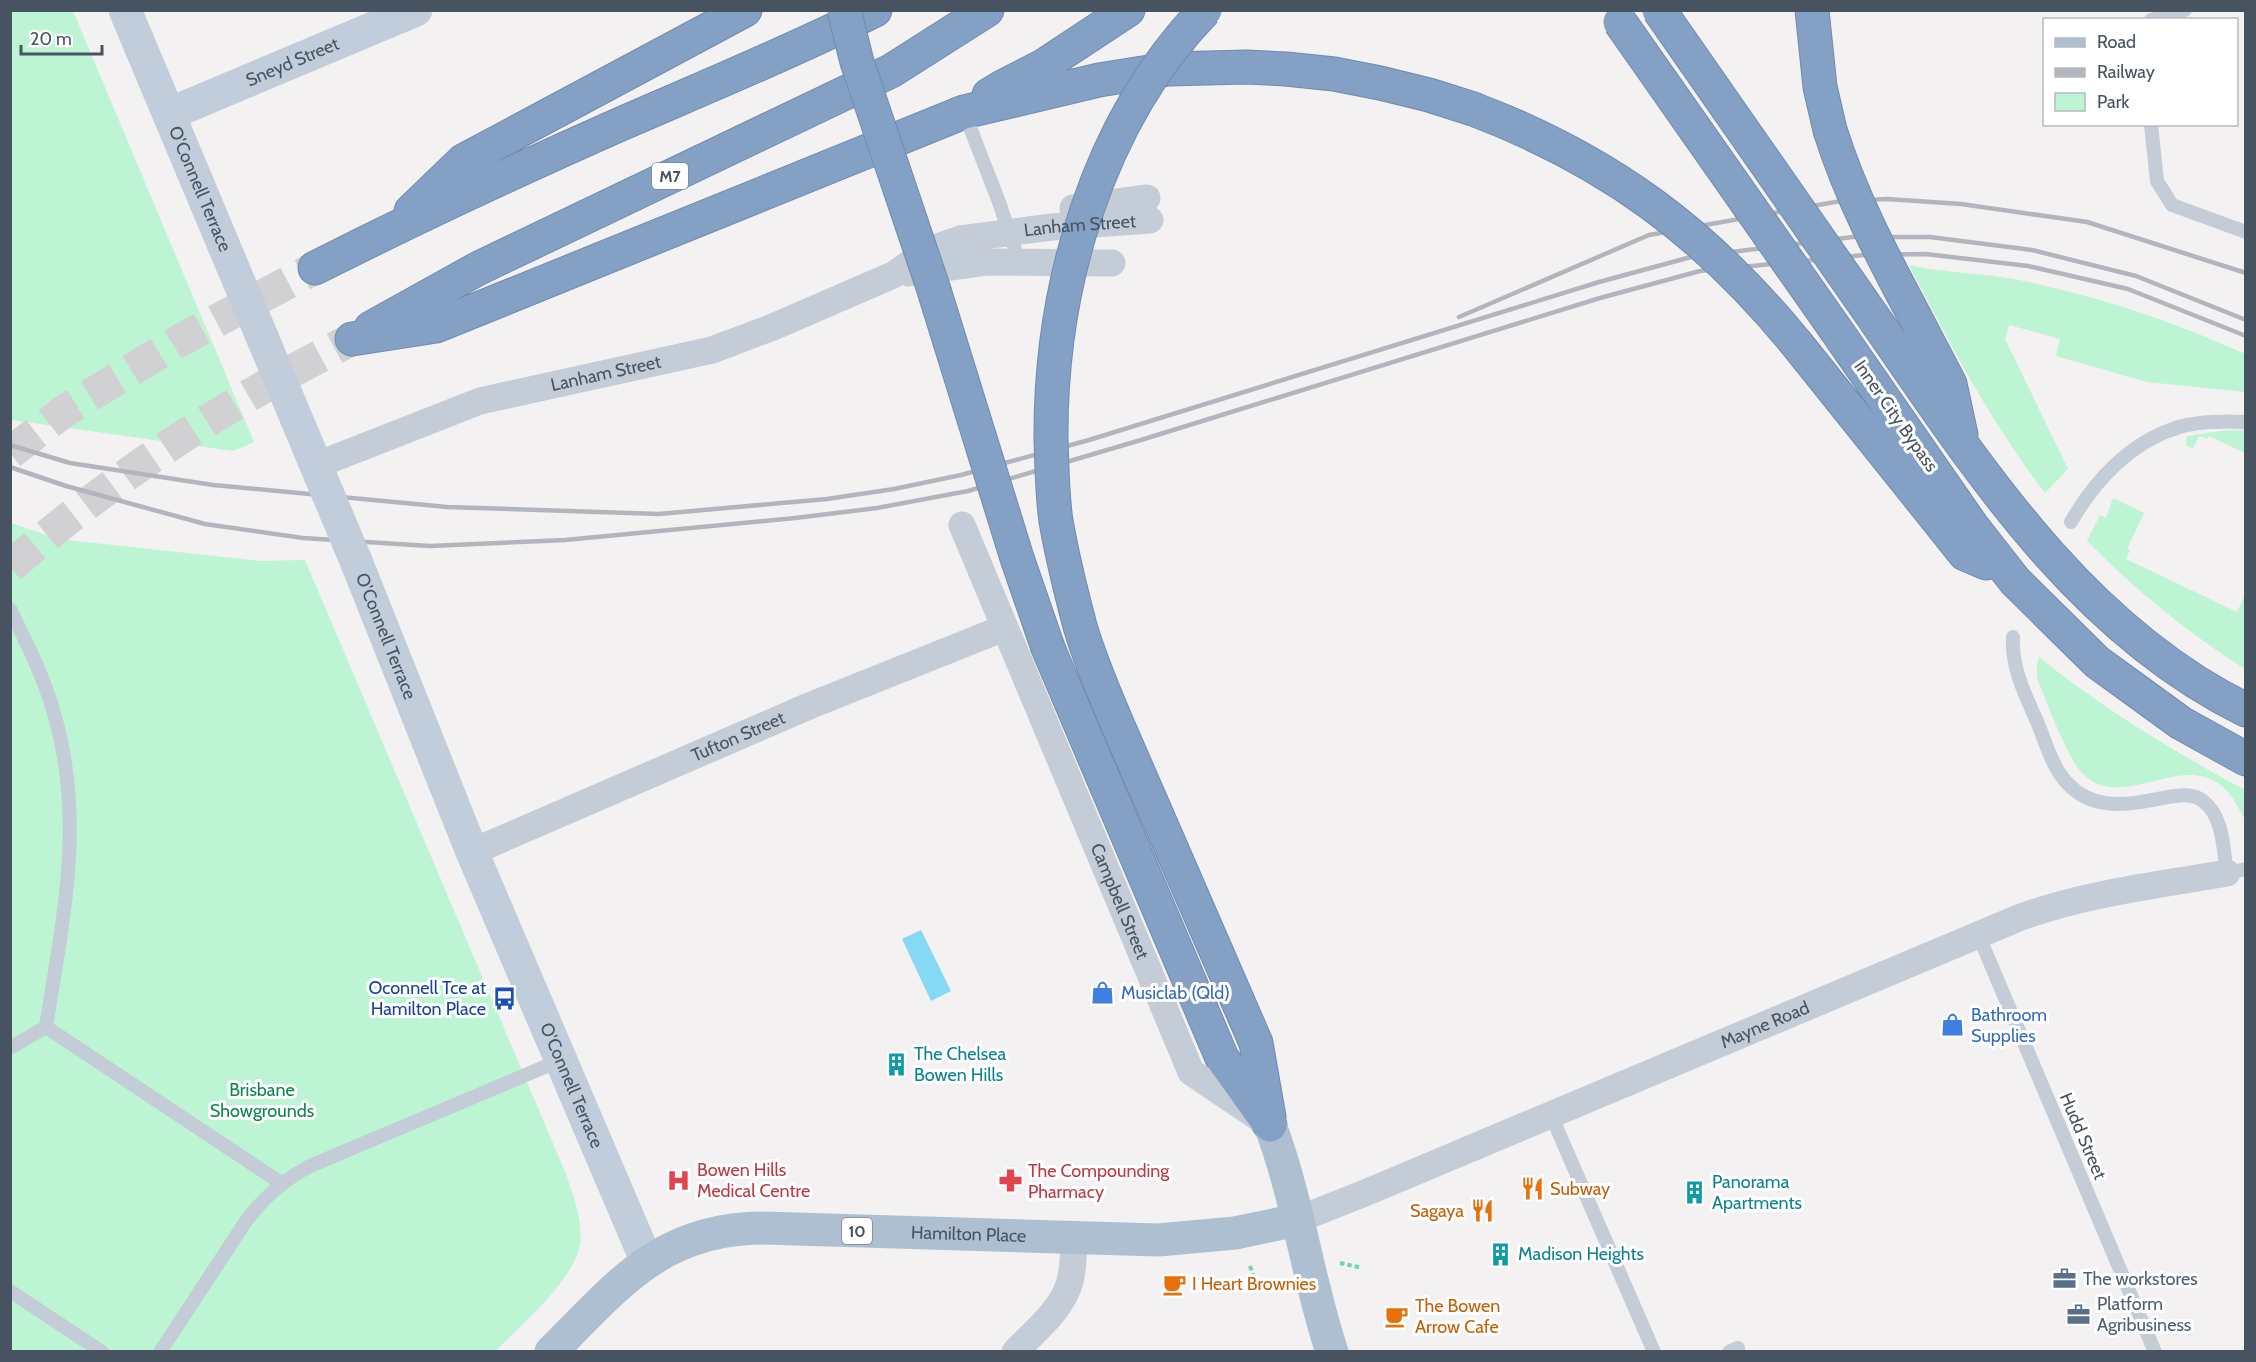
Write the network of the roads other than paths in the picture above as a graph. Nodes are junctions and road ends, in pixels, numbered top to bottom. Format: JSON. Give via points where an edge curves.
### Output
{"nodes":[{"id":1,"x":125,"y":10,"type":"edge"},
{"id":2,"x":416,"y":10,"type":"edge"},
{"id":3,"x":745,"y":10,"type":"edge"},
{"id":4,"x":844,"y":10,"type":"edge"},
{"id":5,"x":875,"y":10,"type":"edge"},
{"id":6,"x":987,"y":10,"type":"edge"},
{"id":7,"x":1128,"y":10,"type":"edge"},
{"id":8,"x":1204,"y":10,"type":"edge"},
{"id":9,"x":1659,"y":10,"type":"edge"},
{"id":10,"x":1812,"y":10,"type":"edge"},
{"id":11,"x":2185,"y":10,"type":"edge"},
{"id":12,"x":1616,"y":16,"type":"edge"},
{"id":13,"x":2158,"y":18,"type":"edge"},
{"id":14,"x":964,"y":112,"type":"junction"},
{"id":15,"x":169,"y":114,"type":"junction"},
{"id":16,"x":2151,"y":126,"type":"edge"},
{"id":17,"x":1148,"y":209,"type":"dead end"},
{"id":18,"x":392,"y":229,"type":"junction"},
{"id":19,"x":2246,"y":232,"type":"edge"},
{"id":20,"x":1010,"y":233,"type":"junction"},
{"id":21,"x":1019,"y":262,"type":"junction"},
{"id":22,"x":1112,"y":263,"type":"dead end"},
{"id":23,"x":315,"y":268,"type":"tunnel mouth"},
{"id":24,"x":893,"y":275,"type":"junction"},
{"id":25,"x":2246,"y":422,"type":"edge"},
{"id":26,"x":1963,"y":446,"type":"junction"},
{"id":27,"x":319,"y":470,"type":"junction"},
{"id":28,"x":2071,"y":522,"type":"dead end"},
{"id":29,"x":962,"y":525,"type":"dead end"},
{"id":30,"x":2007,"y":572,"type":"junction"},
{"id":31,"x":10,"y":609,"type":"edge"},
{"id":32,"x":1004,"y":628,"type":"junction"},
{"id":33,"x":2013,"y":637,"type":"dead end"},
{"id":34,"x":2246,"y":710,"type":"edge"},
{"id":35,"x":2246,"y":759,"type":"edge"},
{"id":36,"x":472,"y":852,"type":"junction"},
{"id":37,"x":2236,"y":871,"type":"edge"},
{"id":38,"x":1978,"y":934,"type":"junction"},
{"id":39,"x":46,"y":1027,"type":"junction"},
{"id":40,"x":10,"y":1048,"type":"edge"},
{"id":41,"x":561,"y":1060,"type":"junction"},
{"id":42,"x":1551,"y":1114,"type":"junction"},
{"id":43,"x":1270,"y":1125,"type":"junction"},
{"id":44,"x":281,"y":1183,"type":"junction"},
{"id":45,"x":1297,"y":1220,"type":"junction"},
{"id":46,"x":1074,"y":1238,"type":"junction"},
{"id":47,"x":647,"y":1262,"type":"junction"},
{"id":48,"x":10,"y":1290,"type":"edge"},
{"id":49,"x":102,"y":1352,"type":"edge"},
{"id":50,"x":160,"y":1352,"type":"edge"},
{"id":51,"x":551,"y":1352,"type":"edge"},
{"id":52,"x":1015,"y":1352,"type":"edge"},
{"id":53,"x":1332,"y":1352,"type":"edge"},
{"id":54,"x":1654,"y":1352,"type":"edge"},
{"id":55,"x":2155,"y":1352,"type":"edge"}],
"edges":[{"from":1,"to":15,"type":"main road","name":"O'Connell Terrace"},
{"from":2,"to":15,"type":"main road","name":"Sneyd Street"},
{"from":3,"to":18,"type":"highway","via":[[463,161]]},
{"from":4,"to":43,"type":"highway","bridge":true,"via":[[860,71],[1048,648],[1222,1058]]},
{"from":5,"to":18,"type":"highway","via":[[803,46]]},
{"from":6,"to":14,"type":"highway","number":"M7","via":[[891,71],[490,263],[352,339],[436,326]]},
{"from":7,"to":14,"type":"highway"},
{"from":8,"to":43,"type":"highway","bridge":true,"via":[[1150,79],[1120,131],[1093,193],[1061,314],[1053,376],[1052,464],[1056,519],[1081,629],[1256,1043]]},
{"from":9,"to":26,"type":"highway","name":"Inner City Bypass","bridge":true},
{"from":10,"to":26,"type":"highway","bridge":true,"via":[[1820,87],[1843,172],[1950,384]]},
{"from":11,"to":13,"type":"lane"},
{"from":12,"to":30,"type":"highway","name":"Inner City Bypass","bridge":true},
{"from":14,"to":20,"type":"lane"},
{"from":14,"to":30,"type":"highway","bridge":true,"via":[[1140,73],[1247,67],[1357,79],[1429,95],[1539,136],[1649,200],[1724,263],[1769,310],[1965,554]]},
{"from":15,"to":27,"type":"main road","name":"O'Connell Terrace"},
{"from":16,"to":19,"type":"lane","via":[[2157,181],[2172,205]]},
{"from":17,"to":20,"type":"street","name":"Lanham Street"},
{"from":18,"to":23,"type":"highway"},
{"from":20,"to":21,"type":"lane"},
{"from":20,"to":24,"type":"street","name":"Lanham Street","via":[[960,239],[928,250]]},
{"from":21,"to":22,"type":"street","name":"Lanham Street"},
{"from":21,"to":24,"type":"street","name":"Lanham Street","via":[[966,264]]},
{"from":24,"to":27,"type":"street","name":"Lanham Street","via":[[712,350],[480,401]]},
{"from":25,"to":28,"type":"lane","via":[[2178,427],[2143,442],[2116,464],[2083,501]]},
{"from":26,"to":34,"type":"highway","name":"Inner City Bypass","via":[[2037,542],[2107,615],[2192,680]]},
{"from":27,"to":36,"type":"main road","name":"O'Connell Terrace","bridge":true},
{"from":29,"to":32,"type":"street","name":"Campbell Street"},
{"from":30,"to":35,"type":"highway","name":"Inner City Bypass","via":[[2097,662],[2181,723]]},
{"from":31,"to":39,"type":"lane","via":[[53,710],[70,804],[69,883]]},
{"from":32,"to":36,"type":"street","name":"Tufton Street","via":[[809,706]]},
{"from":32,"to":43,"type":"street","name":"Campbell Street","via":[[1191,1072]]},
{"from":33,"to":37,"type":"lane","via":[[2012,653],[2019,678],[2061,776],[2080,794],[2101,803],[2125,804],[2178,795],[2197,797],[2215,815]]},
{"from":36,"to":41,"type":"main road","name":"O'Connell Terrace"},
{"from":37,"to":38,"type":"street","name":"Mayne Road","via":[[2046,908]]},
{"from":38,"to":42,"type":"street","name":"Mayne Road"},
{"from":38,"to":55,"type":"lane","name":"Hudd Street"},
{"from":39,"to":40,"type":"lane"},
{"from":39,"to":44,"type":"lane"},
{"from":41,"to":44,"type":"lane","via":[[310,1166]]},
{"from":41,"to":47,"type":"main road","name":"O'Connell Terrace"},
{"from":42,"to":45,"type":"street","name":"Mayne Road"},
{"from":42,"to":54,"type":"lane"},
{"from":43,"to":45,"type":"main road"},
{"from":44,"to":50,"type":"lane","via":[[246,1221]]},
{"from":45,"to":46,"type":"main road","name":"Hamilton Place","number":"10","via":[[1187,1239]]},
{"from":45,"to":53,"type":"main road"},
{"from":46,"to":47,"type":"main road","name":"Hamilton Place","number":"10","via":[[736,1229],[692,1239]]},
{"from":46,"to":52,"type":"street","via":[[1071,1277],[1064,1297]]},
{"from":47,"to":51,"type":"main road","number":"10"},
{"from":48,"to":49,"type":"lane"}]}
